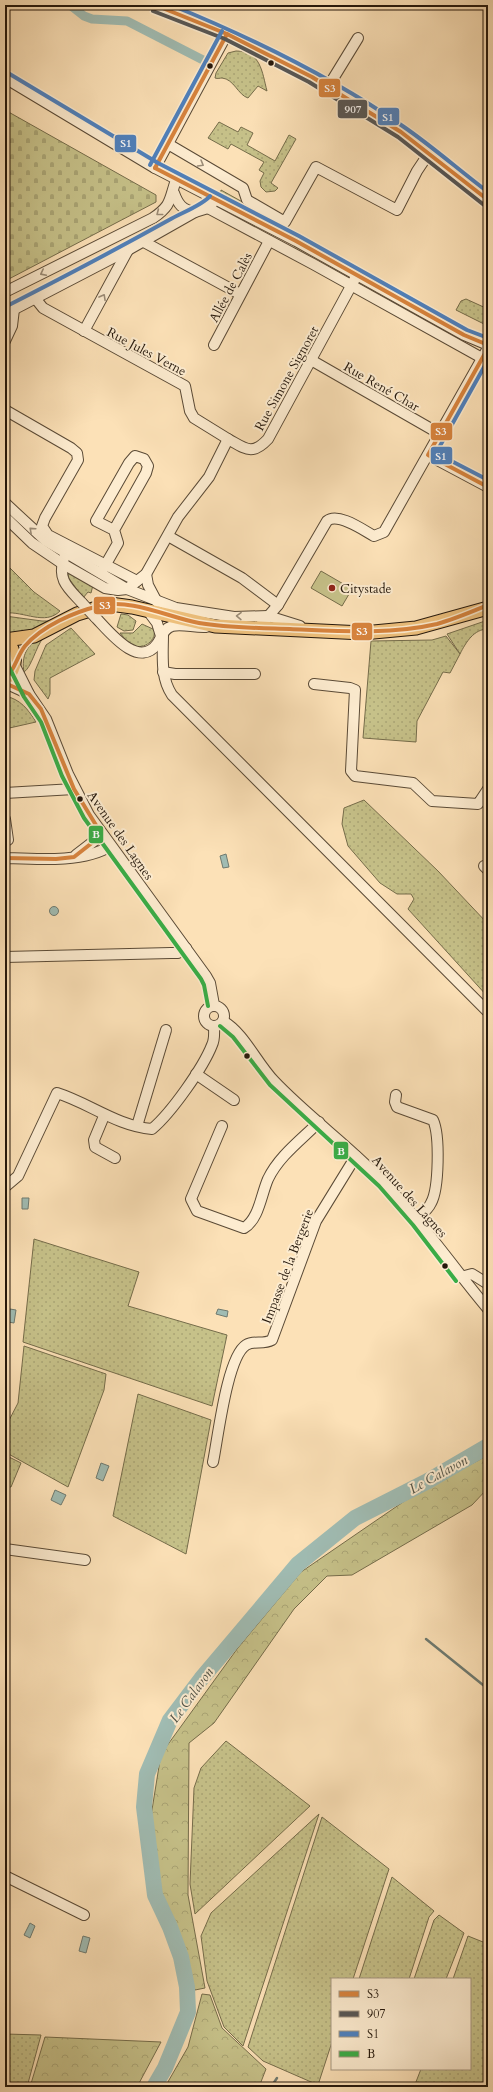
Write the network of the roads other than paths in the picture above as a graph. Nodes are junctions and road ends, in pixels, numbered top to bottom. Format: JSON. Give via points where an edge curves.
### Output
{"nodes":[{"id":1,"x":155,"y":5,"type":"edge"},
{"id":2,"x":227,"y":34,"type":"junction"},
{"id":3,"x":358,"y":38,"type":"dead end"},
{"id":4,"x":5,"y":78,"type":"edge"},
{"id":5,"x":328,"y":87,"type":"junction"},
{"id":6,"x":168,"y":144,"type":"junction"},
{"id":7,"x":429,"y":153,"type":"junction"},
{"id":8,"x":155,"y":168,"type":"junction"},
{"id":9,"x":176,"y":180,"type":"junction"},
{"id":10,"x":174,"y":193,"type":"junction"},
{"id":11,"x":215,"y":200,"type":"junction"},
{"id":12,"x":488,"y":200,"type":"edge"},
{"id":13,"x":208,"y":208,"type":"junction"},
{"id":14,"x":195,"y":212,"type":"junction"},
{"id":15,"x":269,"y":241,"type":"junction"},
{"id":16,"x":144,"y":242,"type":"junction"},
{"id":17,"x":128,"y":250,"type":"junction"},
{"id":18,"x":357,"y":275,"type":"junction"},
{"id":19,"x":351,"y":286,"type":"junction"},
{"id":20,"x":5,"y":292,"type":"edge"},
{"id":21,"x":240,"y":294,"type":"junction"},
{"id":22,"x":35,"y":298,"type":"junction"},
{"id":23,"x":14,"y":309,"type":"junction"},
{"id":24,"x":5,"y":314,"type":"edge"},
{"id":25,"x":84,"y":331,"type":"junction"},
{"id":26,"x":5,"y":341,"type":"edge"},
{"id":27,"x":214,"y":345,"type":"dead end"},
{"id":28,"x":488,"y":345,"type":"edge"},
{"id":29,"x":488,"y":348,"type":"edge"},
{"id":30,"x":482,"y":358,"type":"junction"},
{"id":31,"x":311,"y":360,"type":"junction"},
{"id":32,"x":5,"y":410,"type":"edge"},
{"id":33,"x":440,"y":434,"type":"junction"},
{"id":34,"x":228,"y":439,"type":"junction"},
{"id":35,"x":428,"y":455,"type":"junction"},
{"id":36,"x":488,"y":487,"type":"edge"},
{"id":37,"x":5,"y":503,"type":"edge"},
{"id":38,"x":5,"y":518,"type":"edge"},
{"id":39,"x":114,"y":530,"type":"junction"},
{"id":40,"x":168,"y":536,"type":"junction"},
{"id":41,"x":64,"y":559,"type":"junction"},
{"id":42,"x":102,"y":570,"type":"junction"},
{"id":43,"x":146,"y":574,"type":"junction"},
{"id":44,"x":88,"y":578,"type":"junction"},
{"id":45,"x":137,"y":581,"type":"junction"},
{"id":46,"x":127,"y":589,"type":"junction"},
{"id":47,"x":157,"y":602,"type":"junction"},
{"id":48,"x":278,"y":605,"type":"junction"},
{"id":49,"x":488,"y":605,"type":"edge"},
{"id":50,"x":488,"y":608,"type":"edge"},
{"id":51,"x":148,"y":611,"type":"junction"},
{"id":52,"x":268,"y":616,"type":"junction"},
{"id":53,"x":458,"y":618,"type":"junction"},
{"id":54,"x":215,"y":626,"type":"junction"},
{"id":55,"x":258,"y":628,"type":"junction"},
{"id":56,"x":318,"y":630,"type":"junction"},
{"id":57,"x":162,"y":634,"type":"junction"},
{"id":58,"x":34,"y":636,"type":"junction"},
{"id":59,"x":5,"y":640,"type":"edge"},
{"id":60,"x":146,"y":652,"type":"junction"},
{"id":61,"x":15,"y":663,"type":"junction"},
{"id":62,"x":163,"y":668,"type":"junction"},
{"id":63,"x":255,"y":674,"type":"dead end"},
{"id":64,"x":5,"y":679,"type":"edge"},
{"id":65,"x":5,"y":684,"type":"edge"},
{"id":66,"x":314,"y":684,"type":"dead end"},
{"id":67,"x":29,"y":694,"type":"junction"},
{"id":68,"x":74,"y":789,"type":"junction"},
{"id":69,"x":488,"y":789,"type":"edge"},
{"id":70,"x":5,"y":793,"type":"edge"},
{"id":71,"x":5,"y":819,"type":"edge"},
{"id":72,"x":102,"y":835,"type":"junction"},
{"id":73,"x":8,"y":840,"type":"dead end"},
{"id":74,"x":110,"y":846,"type":"junction"},
{"id":75,"x":74,"y":856,"type":"junction"},
{"id":76,"x":5,"y":858,"type":"edge"},
{"id":77,"x":186,"y":948,"type":"junction"},
{"id":78,"x":5,"y":957,"type":"edge"},
{"id":79,"x":214,"y":1005,"type":"junction"},
{"id":80,"x":488,"y":1012,"type":"edge"},
{"id":81,"x":219,"y":1024,"type":"junction"},
{"id":82,"x":166,"y":1030,"type":"dead end"},
{"id":83,"x":196,"y":1074,"type":"junction"},
{"id":84,"x":396,"y":1095,"type":"dead end"},
{"id":85,"x":234,"y":1100,"type":"dead end"},
{"id":86,"x":104,"y":1116,"type":"junction"},
{"id":87,"x":319,"y":1122,"type":"junction"},
{"id":88,"x":137,"y":1126,"type":"junction"},
{"id":89,"x":222,"y":1126,"type":"dead end"},
{"id":90,"x":356,"y":1156,"type":"junction"},
{"id":91,"x":115,"y":1158,"type":"dead end"},
{"id":92,"x":5,"y":1187,"type":"edge"},
{"id":93,"x":416,"y":1219,"type":"junction"},
{"id":94,"x":461,"y":1277,"type":"junction"},
{"id":95,"x":488,"y":1284,"type":"edge"},
{"id":96,"x":488,"y":1310,"type":"edge"},
{"id":97,"x":213,"y":1462,"type":"dead end"},
{"id":98,"x":5,"y":1549,"type":"edge"},
{"id":99,"x":85,"y":1560,"type":"dead end"},
{"id":100,"x":5,"y":1876,"type":"edge"},
{"id":101,"x":84,"y":1915,"type":"dead end"}],
"edges":[{"from":1,"to":2,"type":"main road"},
{"from":2,"to":5,"type":"main road"},
{"from":2,"to":6,"type":"street"},
{"from":3,"to":5,"type":"street"},
{"from":4,"to":8,"type":"street"},
{"from":5,"to":7,"type":"main road","via":[[401,132]]},
{"from":6,"to":7,"type":"street","one_way":true,"via":[[243,188],[247,200],[286,222],[316,167],[396,210]]},
{"from":6,"to":8,"type":"street"},
{"from":7,"to":12,"type":"main road"},
{"from":8,"to":9,"type":"street"},
{"from":9,"to":10,"type":"street"},
{"from":9,"to":11,"type":"street"},
{"from":10,"to":14,"type":"street","via":[[177,203],[183,209]]},
{"from":10,"to":20,"type":"street","one_way":true,"via":[[163,211],[153,218]]},
{"from":11,"to":13,"type":"street"},
{"from":11,"to":18,"type":"street"},
{"from":13,"to":14,"type":"street"},
{"from":13,"to":15,"type":"street"},
{"from":14,"to":16,"type":"street"},
{"from":15,"to":19,"type":"street"},
{"from":15,"to":21,"type":"street","name":"Allée de Calès"},
{"from":16,"to":17,"type":"street"},
{"from":16,"to":21,"type":"street"},
{"from":17,"to":22,"type":"street"},
{"from":25,"to":17,"type":"street","one_way":true},
{"from":18,"to":19,"type":"street","name":"Rue Simone Signoret"},
{"from":18,"to":28,"type":"street","via":[[464,335]]},
{"from":19,"to":30,"type":"street"},
{"from":19,"to":31,"type":"street","name":"Rue Simone Signoret"},
{"from":21,"to":27,"type":"street","name":"Allée de Calès"},
{"from":22,"to":23,"type":"street"},
{"from":22,"to":25,"type":"street","name":"Rue Jules Verne","via":[[43,308]]},
{"from":23,"to":24,"type":"street"},
{"from":23,"to":26,"type":"street","via":[[12,326]]},
{"from":25,"to":34,"type":"street","name":"Rue Jules Verne","via":[[185,386],[194,418]]},
{"from":29,"to":30,"type":"street"},
{"from":30,"to":33,"type":"street"},
{"from":31,"to":33,"type":"street","name":"Rue René Char"},
{"from":31,"to":34,"type":"street","name":"Rue Simone Signoret","via":[[268,439],[262,445],[251,450]]},
{"from":32,"to":42,"type":"street","via":[[77,453],[78,460],[42,526],[48,535]]},
{"from":33,"to":35,"type":"street"},
{"from":34,"to":40,"type":"street","via":[[209,477],[181,513]]},
{"from":35,"to":36,"type":"street"},
{"from":35,"to":48,"type":"street","via":[[380,535],[374,536],[339,517],[327,520]]},
{"from":41,"to":37,"type":"street","one_way":true},
{"from":38,"to":41,"type":"street","via":[[32,544]]},
{"from":39,"to":39,"type":"street","via":[[96,521],[129,463],[135,456],[144,459],[148,466],[146,473]]},
{"from":39,"to":42,"type":"street","via":[[118,543]]},
{"from":40,"to":43,"type":"street"},
{"from":40,"to":48,"type":"street","via":[[242,578]]},
{"from":41,"to":42,"type":"street"},
{"from":41,"to":44,"type":"street"},
{"from":41,"to":60,"type":"street","bridge":true,"via":[[61,571],[63,580],[82,603],[130,650]]},
{"from":42,"to":44,"type":"street"},
{"from":42,"to":45,"type":"street"},
{"from":42,"to":46,"type":"street"},
{"from":43,"to":45,"type":"street"},
{"from":43,"to":47,"type":"street","via":[[148,585]]},
{"from":44,"to":46,"type":"street","via":[[105,588]]},
{"from":45,"to":46,"type":"street"},
{"from":46,"to":47,"type":"street"},
{"from":52,"to":47,"type":"street","one_way":true,"via":[[234,617],[196,612]]},
{"from":48,"to":52,"type":"street"},
{"from":49,"to":53,"type":"main road"},
{"from":50,"to":53,"type":"main road"},
{"from":51,"to":54,"type":"main road"},
{"from":51,"to":57,"type":"street"},
{"from":51,"to":58,"type":"main road","via":[[120,605],[100,606],[77,614]]},
{"from":52,"to":55,"type":"street"},
{"from":52,"to":56,"type":"street","via":[[278,621]]},
{"from":53,"to":56,"type":"main road","via":[[391,631]]},
{"from":54,"to":55,"type":"main road"},
{"from":54,"to":57,"type":"street","via":[[172,626]]},
{"from":55,"to":56,"type":"main road"},
{"from":57,"to":60,"type":"street","via":[[156,645]]},
{"from":57,"to":62,"type":"street"},
{"from":58,"to":59,"type":"main road"},
{"from":58,"to":61,"type":"main road"},
{"from":59,"to":61,"type":"main road","via":[[13,651]]},
{"from":60,"to":62,"type":"street","via":[[153,654]]},
{"from":61,"to":64,"type":"main road"},
{"from":61,"to":67,"type":"street","name":"Avenue des Lagnes"},
{"from":62,"to":63,"type":"street","via":[[175,674]]},
{"from":62,"to":80,"type":"street","via":[[166,686],[185,708]]},
{"from":65,"to":67,"type":"street"},
{"from":66,"to":69,"type":"street","via":[[355,690],[351,771],[355,776],[413,782],[432,801],[478,804]]},
{"from":67,"to":68,"type":"street","name":"Avenue des Lagnes","via":[[46,719]]},
{"from":68,"to":70,"type":"street"},
{"from":68,"to":72,"type":"street","name":"Avenue des Lagnes"},
{"from":71,"to":73,"type":"street"},
{"from":72,"to":74,"type":"street","name":"Avenue des Lagnes"},
{"from":72,"to":75,"type":"street"},
{"from":74,"to":75,"type":"street","via":[[92,854]]},
{"from":74,"to":77,"type":"street","name":"Avenue des Lagnes"},
{"from":75,"to":76,"type":"street","via":[[56,860]]},
{"from":77,"to":78,"type":"street","via":[[178,953]]},
{"from":77,"to":79,"type":"street","name":"Avenue des Lagnes","via":[[210,983]]},
{"from":79,"to":81,"type":"street","via":[[223,1010]]},
{"from":79,"to":81,"type":"street","via":[[204,1014],[207,1024]]},
{"from":81,"to":83,"type":"street","via":[[212,1045]]},
{"from":81,"to":87,"type":"street","name":"Avenue des Lagnes","via":[[239,1033],[273,1080]]},
{"from":82,"to":88,"type":"street"},
{"from":83,"to":85,"type":"street"},
{"from":83,"to":88,"type":"street","via":[[160,1122],[152,1129]]},
{"from":84,"to":93,"type":"street","via":[[394,1102],[397,1107],[433,1120],[437,1128],[434,1195],[428,1208]]},
{"from":86,"to":88,"type":"street"},
{"from":86,"to":91,"type":"street","via":[[94,1140],[95,1147]]},
{"from":86,"to":92,"type":"street","via":[[57,1093],[18,1176]]},
{"from":87,"to":89,"type":"street","via":[[276,1165],[252,1220],[244,1228],[197,1211],[191,1199]]},
{"from":87,"to":90,"type":"street","name":"Avenue des Lagnes"},
{"from":90,"to":93,"type":"street","name":"Avenue des Lagnes"},
{"from":90,"to":97,"type":"street","name":"Impasse de la Bergerie","via":[[316,1221],[272,1340],[267,1343],[252,1342],[244,1346],[236,1356],[229,1376]]},
{"from":93,"to":94,"type":"street","name":"Avenue des Lagnes"},
{"from":94,"to":95,"type":"street","via":[[469,1273]]},
{"from":94,"to":96,"type":"street","name":"Avenue des Lagnes"},
{"from":98,"to":99,"type":"street"},
{"from":100,"to":101,"type":"street"}]}
